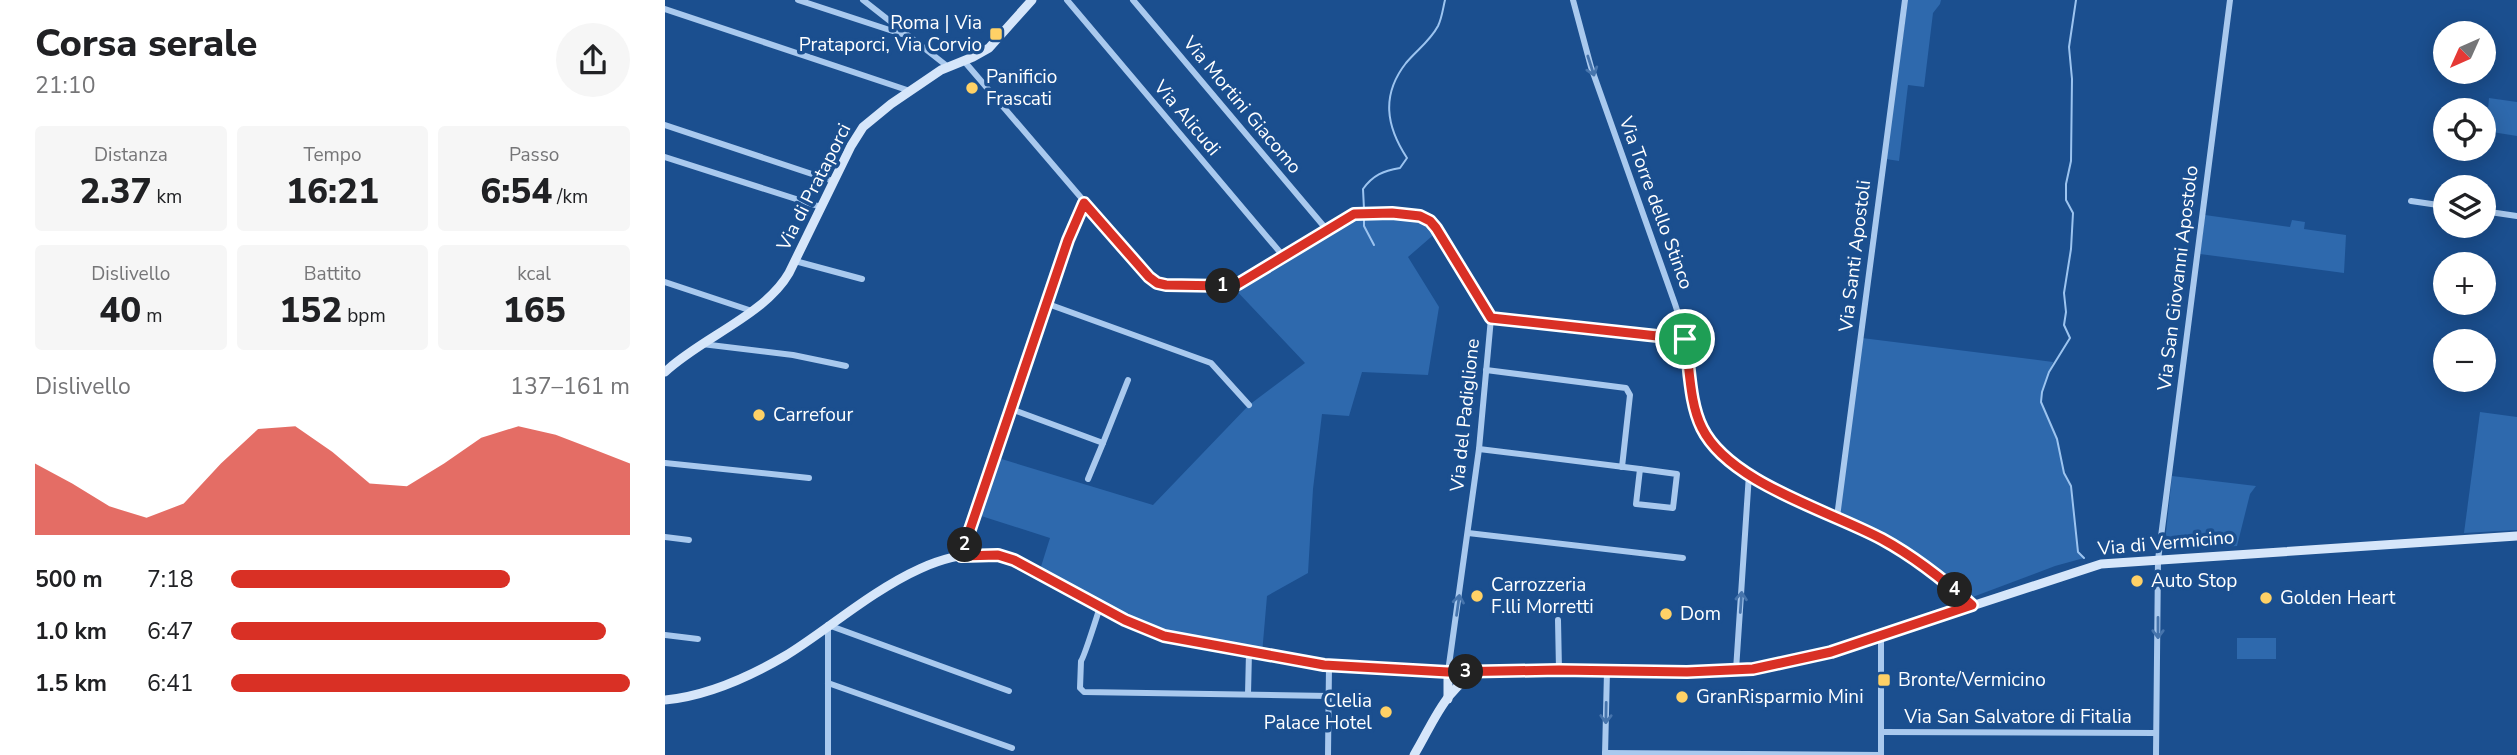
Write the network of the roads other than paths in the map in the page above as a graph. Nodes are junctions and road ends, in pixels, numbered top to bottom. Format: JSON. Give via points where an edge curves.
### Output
{"nodes":[{"id":1,"x":798,"y":0,"type":"edge"},
{"id":2,"x":863,"y":0,"type":"edge"},
{"id":3,"x":1032,"y":0,"type":"edge"},
{"id":4,"x":1066,"y":0,"type":"edge"},
{"id":5,"x":1133,"y":0,"type":"edge"},
{"id":6,"x":1573,"y":0,"type":"edge"},
{"id":7,"x":1905,"y":0,"type":"edge"},
{"id":8,"x":2230,"y":0,"type":"edge"},
{"id":9,"x":665,"y":9,"type":"edge"},
{"id":10,"x":911,"y":37,"type":"junction"},
{"id":11,"x":964,"y":61,"type":"junction"},
{"id":12,"x":947,"y":66,"type":"junction"},
{"id":13,"x":909,"y":91,"type":"junction"},
{"id":14,"x":665,"y":125,"type":"edge"},
{"id":15,"x":665,"y":157,"type":"edge"},
{"id":16,"x":833,"y":181,"type":"junction"},
{"id":17,"x":2411,"y":201,"type":"dead end"},
{"id":18,"x":1084,"y":203,"type":"junction"},
{"id":19,"x":2433,"y":204,"type":"edge"},
{"id":20,"x":821,"y":207,"type":"junction"},
{"id":21,"x":2496,"y":213,"type":"edge"},
{"id":22,"x":2517,"y":216,"type":"edge"},
{"id":23,"x":1327,"y":230,"type":"junction"},
{"id":24,"x":1284,"y":257,"type":"junction"},
{"id":25,"x":795,"y":261,"type":"junction"},
{"id":26,"x":862,"y":279,"type":"dead end"},
{"id":27,"x":665,"y":282,"type":"edge"},
{"id":28,"x":1048,"y":304,"type":"junction"},
{"id":29,"x":752,"y":311,"type":"junction"},
{"id":30,"x":1491,"y":318,"type":"junction"},
{"id":31,"x":1685,"y":339,"type":"junction"},
{"id":32,"x":701,"y":344,"type":"junction"},
{"id":33,"x":668,"y":366,"type":"edge"},
{"id":34,"x":846,"y":366,"type":"dead end"},
{"id":35,"x":1486,"y":370,"type":"junction"},
{"id":36,"x":1128,"y":380,"type":"dead end"},
{"id":37,"x":1249,"y":405,"type":"dead end"},
{"id":38,"x":1011,"y":409,"type":"junction"},
{"id":39,"x":1103,"y":443,"type":"junction"},
{"id":40,"x":1479,"y":449,"type":"junction"},
{"id":41,"x":665,"y":463,"type":"edge"},
{"id":42,"x":1622,"y":467,"type":"junction"},
{"id":43,"x":1640,"y":469,"type":"junction"},
{"id":44,"x":1749,"y":474,"type":"junction"},
{"id":45,"x":809,"y":478,"type":"dead end"},
{"id":46,"x":1088,"y":479,"type":"dead end"},
{"id":47,"x":1837,"y":517,"type":"junction"},
{"id":48,"x":1468,"y":533,"type":"junction"},
{"id":49,"x":2517,"y":536,"type":"edge"},
{"id":50,"x":665,"y":537,"type":"edge"},
{"id":51,"x":689,"y":540,"type":"dead end"},
{"id":52,"x":961,"y":556,"type":"junction"},
{"id":53,"x":1683,"y":558,"type":"dead end"},
{"id":54,"x":2158,"y":559,"type":"junction"},
{"id":55,"x":1972,"y":605,"type":"junction"},
{"id":56,"x":1100,"y":607,"type":"junction"},
{"id":57,"x":1557,"y":621,"type":"dead end"},
{"id":58,"x":828,"y":625,"type":"junction"},
{"id":59,"x":665,"y":635,"type":"edge"},
{"id":60,"x":1881,"y":636,"type":"junction"},
{"id":61,"x":698,"y":639,"type":"dead end"},
{"id":62,"x":1249,"y":652,"type":"junction"},
{"id":63,"x":1329,"y":666,"type":"junction"},
{"id":64,"x":1559,"y":670,"type":"junction"},
{"id":65,"x":1736,"y":670,"type":"junction"},
{"id":66,"x":1483,"y":671,"type":"junction"},
{"id":67,"x":1607,"y":671,"type":"junction"},
{"id":68,"x":1448,"y":672,"type":"junction"},
{"id":69,"x":828,"y":683,"type":"junction"},
{"id":70,"x":1461,"y":683,"type":"junction"},
{"id":71,"x":1009,"y":691,"type":"dead end"},
{"id":72,"x":1248,"y":694,"type":"junction"},
{"id":73,"x":1328,"y":696,"type":"junction"},
{"id":74,"x":1448,"y":699,"type":"junction"},
{"id":75,"x":665,"y":700,"type":"edge"},
{"id":76,"x":1881,"y":732,"type":"junction"},
{"id":77,"x":2156,"y":733,"type":"junction"},
{"id":78,"x":1012,"y":748,"type":"dead end"},
{"id":79,"x":1605,"y":754,"type":"edge"},
{"id":80,"x":828,"y":755,"type":"edge"},
{"id":81,"x":1328,"y":755,"type":"edge"},
{"id":82,"x":1414,"y":755,"type":"edge"},
{"id":83,"x":1881,"y":755,"type":"edge"},
{"id":84,"x":2156,"y":755,"type":"edge"}],
"edges":[{"from":1,"to":10,"type":"street"},
{"from":2,"to":10,"type":"street"},
{"from":3,"to":11,"type":"street","name":"Via di Prataporci","via":[[992,46]]},
{"from":4,"to":24,"type":"street","name":"Via Alicudi"},
{"from":5,"to":23,"type":"street","name":"Via Mortini Giacomo"},
{"from":6,"to":31,"type":"street","name":"Via Torre dello Stinco","one_way":true,"via":[[1591,68]]},
{"from":7,"to":47,"type":"street","name":"Via Santi Apostoli"},
{"from":8,"to":54,"type":"street","name":"Via San Giovanni Apostolo"},
{"from":9,"to":13,"type":"street"},
{"from":10,"to":12,"type":"street"},
{"from":11,"to":12,"type":"street","name":"Via di Prataporci"},
{"from":11,"to":18,"type":"street","name":"Via del Padiglione"},
{"from":12,"to":13,"type":"street","name":"Via di Prataporci"},
{"from":13,"to":16,"type":"street","name":"Via di Prataporci","via":[[863,127]]},
{"from":14,"to":16,"type":"street"},
{"from":15,"to":20,"type":"street"},
{"from":16,"to":20,"type":"street","name":"Via di Prataporci"},
{"from":17,"to":19,"type":"street"},
{"from":18,"to":24,"type":"street","name":"Via del Padiglione","via":[[1160,284],[1232,286]]},
{"from":18,"to":28,"type":"street"},
{"from":20,"to":25,"type":"street","name":"Via di Prataporci"},
{"from":21,"to":22,"type":"street"},
{"from":23,"to":24,"type":"street","name":"Via del Padiglione"},
{"from":23,"to":30,"type":"street","name":"Via del Padiglione","via":[[1358,213],[1425,218],[1436,228]]},
{"from":25,"to":26,"type":"street"},
{"from":25,"to":29,"type":"street","name":"Via di Prataporci","via":[[775,293]]},
{"from":27,"to":29,"type":"street"},
{"from":28,"to":37,"type":"street","via":[[1211,363]]},
{"from":28,"to":38,"type":"street"},
{"from":29,"to":32,"type":"street","name":"Via di Prataporci"},
{"from":30,"to":31,"type":"street"},
{"from":30,"to":35,"type":"street","name":"Via del Padiglione"},
{"from":31,"to":44,"type":"street","name":"Via Torre dello Stinco","via":[[1702,428],[1719,450]]},
{"from":32,"to":33,"type":"street","name":"Via di Prataporci"},
{"from":32,"to":34,"type":"street"},
{"from":35,"to":40,"type":"street","name":"Via del Padiglione"},
{"from":35,"to":42,"type":"street","via":[[1626,388],[1630,395]]},
{"from":36,"to":39,"type":"street"},
{"from":38,"to":39,"type":"street"},
{"from":38,"to":52,"type":"street"},
{"from":39,"to":46,"type":"street"},
{"from":40,"to":42,"type":"street"},
{"from":40,"to":48,"type":"street","name":"Via del Padiglione"},
{"from":41,"to":45,"type":"street"},
{"from":42,"to":43,"type":"street"},
{"from":43,"to":43,"type":"street","via":[[1636,504],[1673,508],[1677,474]]},
{"from":44,"to":47,"type":"street","name":"Via Torre dello Stinco"},
{"from":65,"to":44,"type":"street","one_way":true},
{"from":47,"to":55,"type":"street","name":"Via Torre dello Stinco","via":[[1910,555]]},
{"from":48,"to":53,"type":"street"},
{"from":68,"to":48,"type":"street","name":"Via del Padiglione","one_way":true},
{"from":49,"to":54,"type":"street","name":"Via di Vermicino"},
{"from":50,"to":51,"type":"street"},
{"from":52,"to":56,"type":"street","via":[[1006,557]]},
{"from":52,"to":58,"type":"street","via":[[907,574]]},
{"from":54,"to":55,"type":"street","name":"Via di Vermicino","via":[[2093,566]]},
{"from":54,"to":77,"type":"street","name":"Via San Giovanni Apostolo","one_way":true},
{"from":55,"to":60,"type":"street","name":"Via di Vermicino"},
{"from":56,"to":62,"type":"street","via":[[1164,636]]},
{"from":56,"to":72,"type":"street","via":[[1081,661],[1080,688],[1084,692]]},
{"from":57,"to":64,"type":"street"},
{"from":58,"to":69,"type":"street"},
{"from":58,"to":71,"type":"street"},
{"from":58,"to":75,"type":"street","via":[[785,655],[736,680]]},
{"from":59,"to":61,"type":"street"},
{"from":60,"to":65,"type":"street","name":"Via di Vermicino","via":[[1803,659]]},
{"from":60,"to":76,"type":"street"},
{"from":62,"to":63,"type":"street"},
{"from":62,"to":72,"type":"street"},
{"from":63,"to":68,"type":"street"},
{"from":63,"to":73,"type":"street"},
{"from":64,"to":66,"type":"street","name":"Via di Vermicino"},
{"from":64,"to":67,"type":"street","name":"Via di Vermicino"},
{"from":65,"to":67,"type":"street","name":"Via di Vermicino"},
{"from":66,"to":68,"type":"street"},
{"from":66,"to":70,"type":"street","name":"Via di Vermicino"},
{"from":67,"to":79,"type":"street","one_way":true},
{"from":68,"to":70,"type":"street","via":[[1452,681]]},
{"from":68,"to":74,"type":"street"},
{"from":69,"to":78,"type":"street"},
{"from":69,"to":80,"type":"street"},
{"from":70,"to":74,"type":"street","name":"Via di Vermicino"},
{"from":72,"to":73,"type":"street"},
{"from":73,"to":81,"type":"street"},
{"from":74,"to":82,"type":"street","name":"Via di Vermicino"},
{"from":76,"to":77,"type":"street","name":"Via San Salvatore di Fitalia"},
{"from":76,"to":83,"type":"street"},
{"from":77,"to":84,"type":"street","name":"Via San Giovanni Apostolo"},
{"from":79,"to":83,"type":"street"}]}
